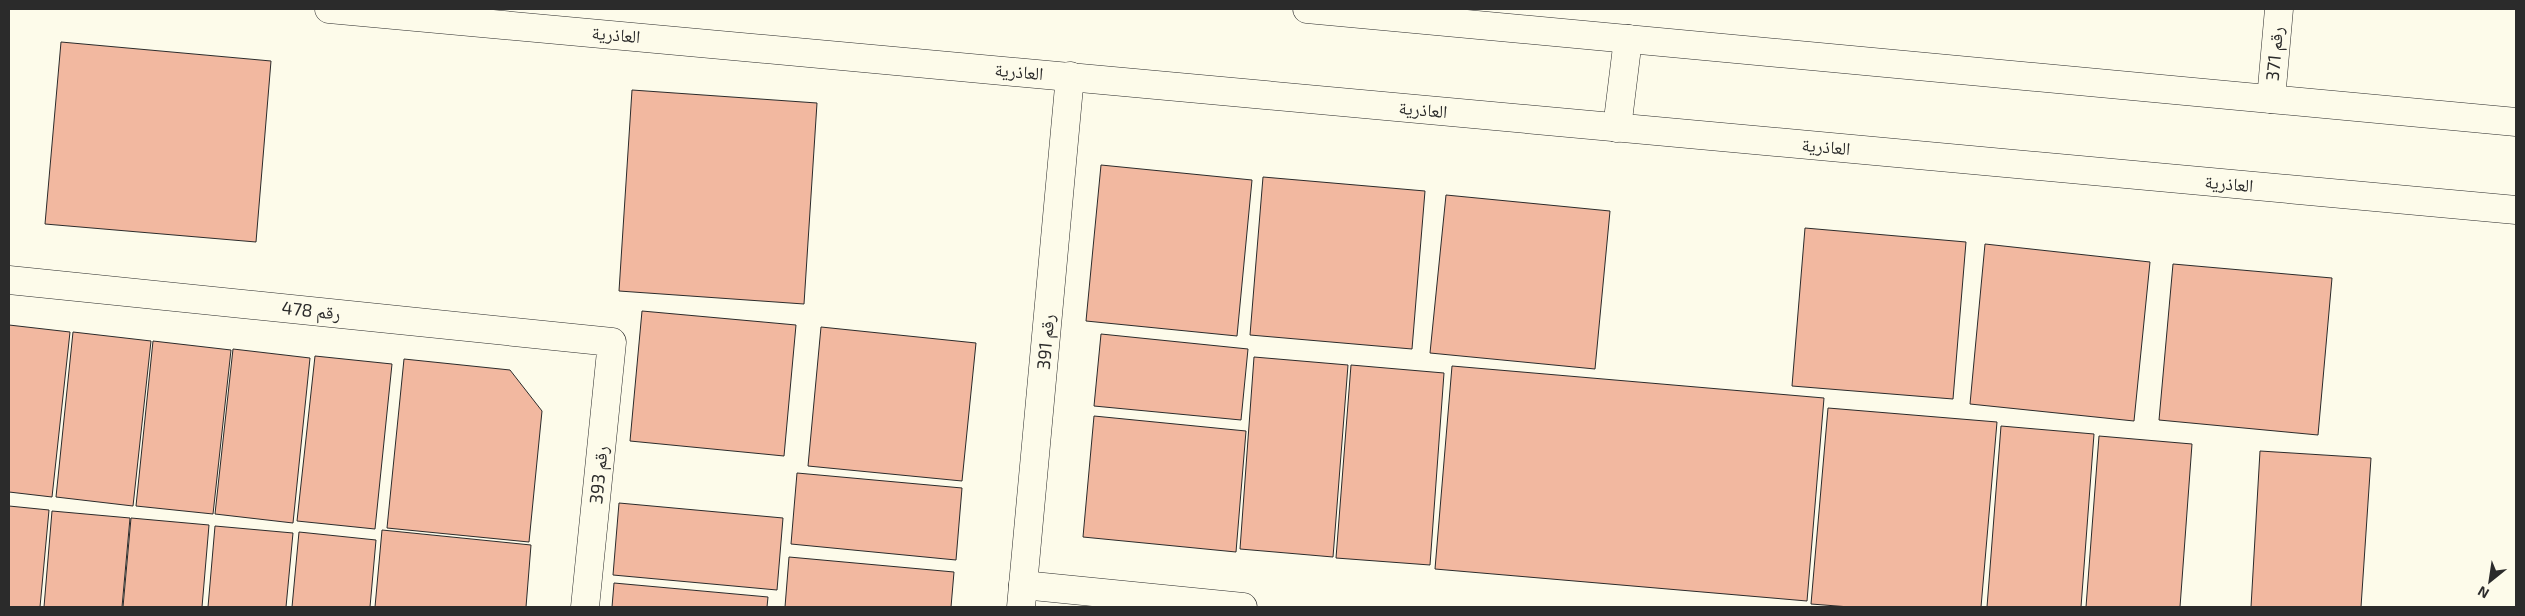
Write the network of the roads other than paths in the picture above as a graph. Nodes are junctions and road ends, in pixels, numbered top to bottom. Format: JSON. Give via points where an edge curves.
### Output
{"nodes":[{"id":1,"x":329,"y":9,"type":"edge"},
{"id":2,"x":1307,"y":9,"type":"edge"},
{"id":3,"x":2279,"y":9,"type":"edge"},
{"id":4,"x":1628,"y":39,"type":"junction"},
{"id":5,"x":1070,"y":76,"type":"junction"},
{"id":6,"x":2271,"y":99,"type":"junction"},
{"id":7,"x":2516,"y":122,"type":"edge"},
{"id":8,"x":1617,"y":128,"type":"junction"},
{"id":9,"x":2516,"y":210,"type":"edge"},
{"id":10,"x":9,"y":280,"type":"edge"},
{"id":11,"x":612,"y":342,"type":"joint"},
{"id":12,"x":1022,"y":596,"type":"edge"},
{"id":13,"x":585,"y":607,"type":"edge"},
{"id":14,"x":1243,"y":607,"type":"edge"}],
"edges":[{"from":1,"to":5,"type":"street","name":"العاذرية"},
{"from":2,"to":4,"type":"street"},
{"from":3,"to":6,"type":"street","name":"رقم 371"},
{"from":4,"to":6,"type":"street"},
{"from":4,"to":8,"type":"street"},
{"from":5,"to":8,"type":"street","name":"العاذرية"},
{"from":5,"to":12,"type":"street","name":"رقم 391"},
{"from":6,"to":7,"type":"street"},
{"from":8,"to":9,"type":"street","name":"العاذرية"},
{"from":10,"to":11,"type":"street","name":"رقم 478"},
{"from":11,"to":13,"type":"street","name":"رقم 393"},
{"from":12,"to":14,"type":"street"}]}
